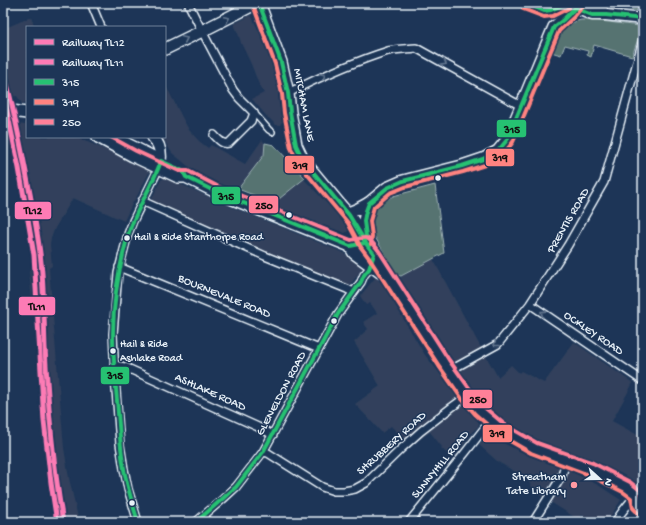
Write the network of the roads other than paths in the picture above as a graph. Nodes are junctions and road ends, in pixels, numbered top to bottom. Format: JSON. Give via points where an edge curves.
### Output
{"nodes":[{"id":1,"x":91,"y":3,"type":"edge"},
{"id":2,"x":188,"y":3,"type":"edge"},
{"id":3,"x":258,"y":3,"type":"edge"},
{"id":4,"x":525,"y":3,"type":"edge"},
{"id":5,"x":587,"y":3,"type":"edge"},
{"id":6,"x":572,"y":4,"type":"edge"},
{"id":7,"x":548,"y":11,"type":"junction"},
{"id":8,"x":606,"y":15,"type":"junction"},
{"id":9,"x":643,"y":19,"type":"edge"},
{"id":10,"x":101,"y":26,"type":"edge"},
{"id":11,"x":554,"y":27,"type":"junction"},
{"id":12,"x":202,"y":32,"type":"junction"},
{"id":13,"x":643,"y":40,"type":"edge"},
{"id":14,"x":166,"y":48,"type":"edge"},
{"id":15,"x":288,"y":93,"type":"junction"},
{"id":16,"x":521,"y":106,"type":"junction"},
{"id":17,"x":3,"y":110,"type":"edge"},
{"id":18,"x":26,"y":113,"type":"edge"},
{"id":19,"x":254,"y":113,"type":"junction"},
{"id":20,"x":272,"y":132,"type":"dead end"},
{"id":21,"x":214,"y":135,"type":"dead end"},
{"id":22,"x":100,"y":138,"type":"edge"},
{"id":23,"x":119,"y":138,"type":"edge"},
{"id":24,"x":151,"y":138,"type":"edge"},
{"id":25,"x":153,"y":138,"type":"edge"},
{"id":26,"x":138,"y":149,"type":"junction"},
{"id":27,"x":160,"y":164,"type":"junction"},
{"id":28,"x":142,"y":201,"type":"junction"},
{"id":29,"x":369,"y":203,"type":"junction"},
{"id":30,"x":348,"y":213,"type":"junction"},
{"id":31,"x":365,"y":242,"type":"junction"},
{"id":32,"x":350,"y":246,"type":"junction"},
{"id":33,"x":371,"y":265,"type":"junction"},
{"id":34,"x":120,"y":267,"type":"junction"},
{"id":35,"x":388,"y":276,"type":"junction"},
{"id":36,"x":353,"y":292,"type":"junction"},
{"id":37,"x":530,"y":304,"type":"junction"},
{"id":38,"x":319,"y":349,"type":"junction"},
{"id":39,"x":114,"y":365,"type":"junction"},
{"id":40,"x":449,"y":371,"type":"junction"},
{"id":41,"x":643,"y":381,"type":"edge"},
{"id":42,"x":467,"y":396,"type":"junction"},
{"id":43,"x":490,"y":421,"type":"junction"},
{"id":44,"x":273,"y":435,"type":"junction"},
{"id":45,"x":264,"y":452,"type":"junction"},
{"id":46,"x":566,"y":460,"type":"junction"},
{"id":47,"x":643,"y":486,"type":"edge"},
{"id":48,"x":639,"y":496,"type":"edge"},
{"id":49,"x":643,"y":510,"type":"edge"},
{"id":50,"x":138,"y":522,"type":"edge"},
{"id":51,"x":196,"y":522,"type":"edge"},
{"id":52,"x":409,"y":522,"type":"edge"},
{"id":53,"x":533,"y":522,"type":"edge"},
{"id":54,"x":615,"y":522,"type":"edge"}],
"edges":[{"from":1,"to":10,"type":"street"},
{"from":2,"to":12,"type":"street"},
{"from":12,"to":3,"type":"main road","one_way":true},
{"from":3,"to":15,"type":"main road","name":"MITCHAM LANE","via":[[281,62]]},
{"from":4,"to":7,"type":"main road"},
{"from":5,"to":8,"type":"main road","via":[[602,10]]},
{"from":6,"to":7,"type":"main road"},
{"from":6,"to":8,"type":"main road","via":[[592,15]]},
{"from":6,"to":11,"type":"main road"},
{"from":7,"to":11,"type":"main road"},
{"from":8,"to":9,"type":"main road"},
{"from":11,"to":16,"type":"main road"},
{"from":14,"to":12,"type":"main road","one_way":true},
{"from":12,"to":19,"type":"street","via":[[233,90]]},
{"from":13,"to":37,"type":"street","name":"PRENTIS ROAD","via":[[604,182]]},
{"from":15,"to":16,"type":"street","one_way":true,"via":[[335,70],[389,51],[416,48]]},
{"from":15,"to":30,"type":"main road","name":"MITCHAM LANE","via":[[293,132],[303,160]]},
{"from":16,"to":29,"type":"main road","via":[[507,140],[498,151],[462,166],[399,183],[384,190]]},
{"from":17,"to":18,"type":"main road"},
{"from":19,"to":20,"type":"street"},
{"from":19,"to":21,"type":"street","via":[[251,121],[229,143],[223,143]]},
{"from":22,"to":27,"type":"main road","via":[[133,156]]},
{"from":23,"to":26,"type":"main road"},
{"from":24,"to":26,"type":"main road","via":[[145,148]]},
{"from":25,"to":27,"type":"main road","via":[[160,148]]},
{"from":26,"to":27,"type":"main road"},
{"from":27,"to":28,"type":"street"},
{"from":27,"to":32,"type":"main road","via":[[178,177],[186,177],[235,200]]},
{"from":28,"to":34,"type":"street","via":[[132,221]]},
{"from":28,"to":36,"type":"street"},
{"from":29,"to":30,"type":"main road"},
{"from":29,"to":31,"type":"main road","via":[[364,221]]},
{"from":30,"to":31,"type":"main road","name":"MITCHAM LANE"},
{"from":31,"to":32,"type":"main road"},
{"from":31,"to":35,"type":"main road","name":"MITCHAM LANE"},
{"from":32,"to":33,"type":"main road","via":[[354,253]]},
{"from":33,"to":35,"type":"main road"},
{"from":33,"to":36,"type":"street","name":"GLENELDON ROAD"},
{"from":34,"to":38,"type":"street","name":"BOURNEVALE ROAD"},
{"from":34,"to":39,"type":"street","via":[[113,334]]},
{"from":35,"to":40,"type":"main road","name":"MITCHAM LANE"},
{"from":36,"to":38,"type":"street","name":"GLENELDON ROAD"},
{"from":37,"to":40,"type":"street","name":"PRENTIS ROAD","one_way":true,"via":[[498,344]]},
{"from":41,"to":37,"type":"street","name":"OCKLEY ROAD","one_way":true},
{"from":38,"to":44,"type":"street","name":"GLENELDON ROAD"},
{"from":39,"to":44,"type":"street","name":"ASHLAKE ROAD","via":[[125,367]]},
{"from":39,"to":50,"type":"street","via":[[120,444],[128,489]]},
{"from":40,"to":42,"type":"main road","name":"MITCHAM LANE"},
{"from":42,"to":43,"type":"main road","name":"MITCHAM LANE"},
{"from":42,"to":45,"type":"street","name":"SHRUBBERY ROAD","via":[[421,431],[366,483],[355,489],[334,491],[322,487]]},
{"from":43,"to":46,"type":"main road","name":"MITCHAM LANE","via":[[534,448]]},
{"from":43,"to":52,"type":"street","name":"SUNNYHILL ROAD"},
{"from":44,"to":45,"type":"street","name":"GLENELDON ROAD"},
{"from":45,"to":51,"type":"street","name":"GLENELDON ROAD","via":[[236,487]]},
{"from":46,"to":48,"type":"main road","name":"MITCHAM LANE","via":[[620,483]]},
{"from":46,"to":53,"type":"street","via":[[562,476]]},
{"from":47,"to":48,"type":"street"},
{"from":48,"to":49,"type":"main road","via":[[638,505]]},
{"from":48,"to":54,"type":"street"}]}
